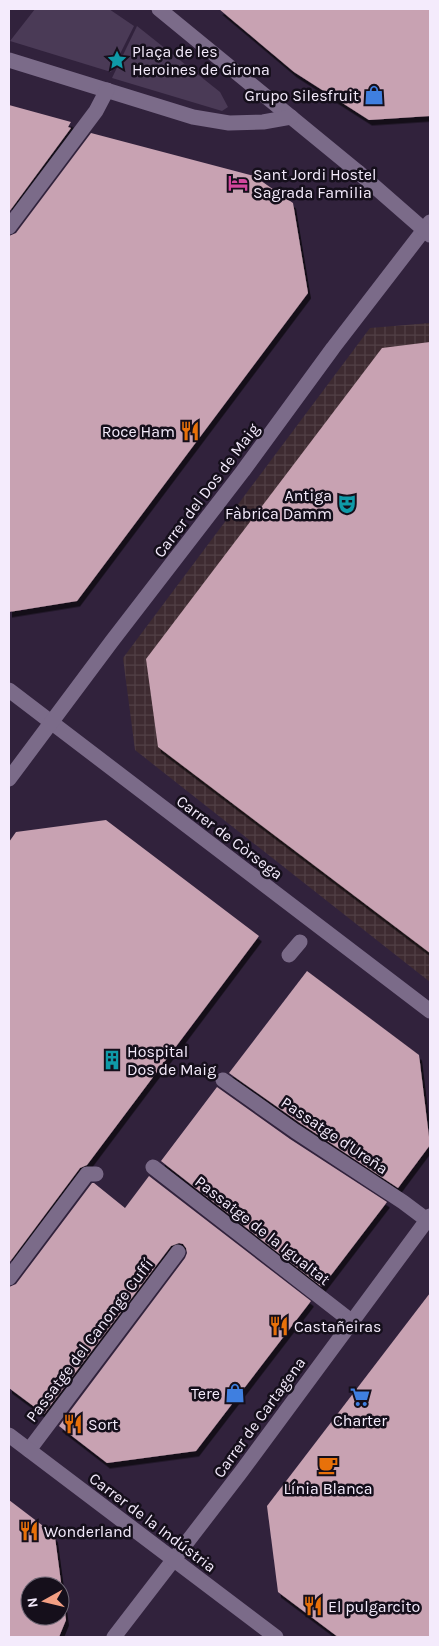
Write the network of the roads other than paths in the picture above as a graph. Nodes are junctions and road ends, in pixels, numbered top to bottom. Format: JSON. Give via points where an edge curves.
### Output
{"nodes":[{"id":1,"x":159,"y":9,"type":"edge"},
{"id":2,"x":9,"y":60,"type":"edge"},
{"id":3,"x":107,"y":90,"type":"junction"},
{"id":4,"x":291,"y":117,"type":"junction"},
{"id":5,"x":9,"y":227,"type":"edge"},
{"id":6,"x":428,"y":229,"type":"edge"},
{"id":7,"x":9,"y":690,"type":"edge"},
{"id":8,"x":52,"y":722,"type":"junction"},
{"id":9,"x":9,"y":778,"type":"edge"},
{"id":10,"x":300,"y":942,"type":"dead end"},
{"id":11,"x":289,"y":955,"type":"dead end"},
{"id":12,"x":430,"y":1011,"type":"edge"},
{"id":13,"x":223,"y":1080,"type":"dead end"},
{"id":14,"x":153,"y":1168,"type":"dead end"},
{"id":15,"x":96,"y":1174,"type":"dead end"},
{"id":16,"x":428,"y":1218,"type":"edge"},
{"id":17,"x":178,"y":1252,"type":"dead end"},
{"id":18,"x":9,"y":1278,"type":"edge"},
{"id":19,"x":351,"y":1321,"type":"junction"},
{"id":20,"x":9,"y":1435,"type":"edge"},
{"id":21,"x":29,"y":1450,"type":"junction"},
{"id":22,"x":174,"y":1559,"type":"junction"},
{"id":23,"x":114,"y":1637,"type":"edge"},
{"id":24,"x":276,"y":1637,"type":"edge"}],
"edges":[{"from":1,"to":4,"type":"street"},
{"from":2,"to":3,"type":"street"},
{"from":3,"to":4,"type":"street","via":[[193,117],[220,121],[263,122]]},
{"from":3,"to":5,"type":"street","via":[[91,118]]},
{"from":4,"to":6,"type":"street"},
{"from":6,"to":8,"type":"street","name":"Carrer del Dos de Maig","via":[[333,348],[244,471]]},
{"from":7,"to":8,"type":"street","name":"Carrer de Còrsega"},
{"from":8,"to":9,"type":"street","name":"Carrer del Dos de Maig"},
{"from":8,"to":12,"type":"street","name":"Carrer de Còrsega"},
{"from":10,"to":11,"type":"street"},
{"from":13,"to":16,"type":"street","name":"Passatge d'Ureña"},
{"from":14,"to":19,"type":"street","name":"Passatge de la Igualtat"},
{"from":15,"to":18,"type":"street","via":[[87,1174]]},
{"from":16,"to":19,"type":"street","name":"Carrer de Cartagena"},
{"from":17,"to":21,"type":"street","name":"Passatge del Canonge Cuffí"},
{"from":19,"to":22,"type":"street","name":"Carrer de Cartagena"},
{"from":20,"to":21,"type":"street","name":"Carrer de la Indústria"},
{"from":21,"to":22,"type":"street","name":"Carrer de la Indústria"},
{"from":22,"to":23,"type":"street","name":"Carrer de Cartagena"},
{"from":22,"to":24,"type":"street","name":"Carrer de la Indústria"}]}
